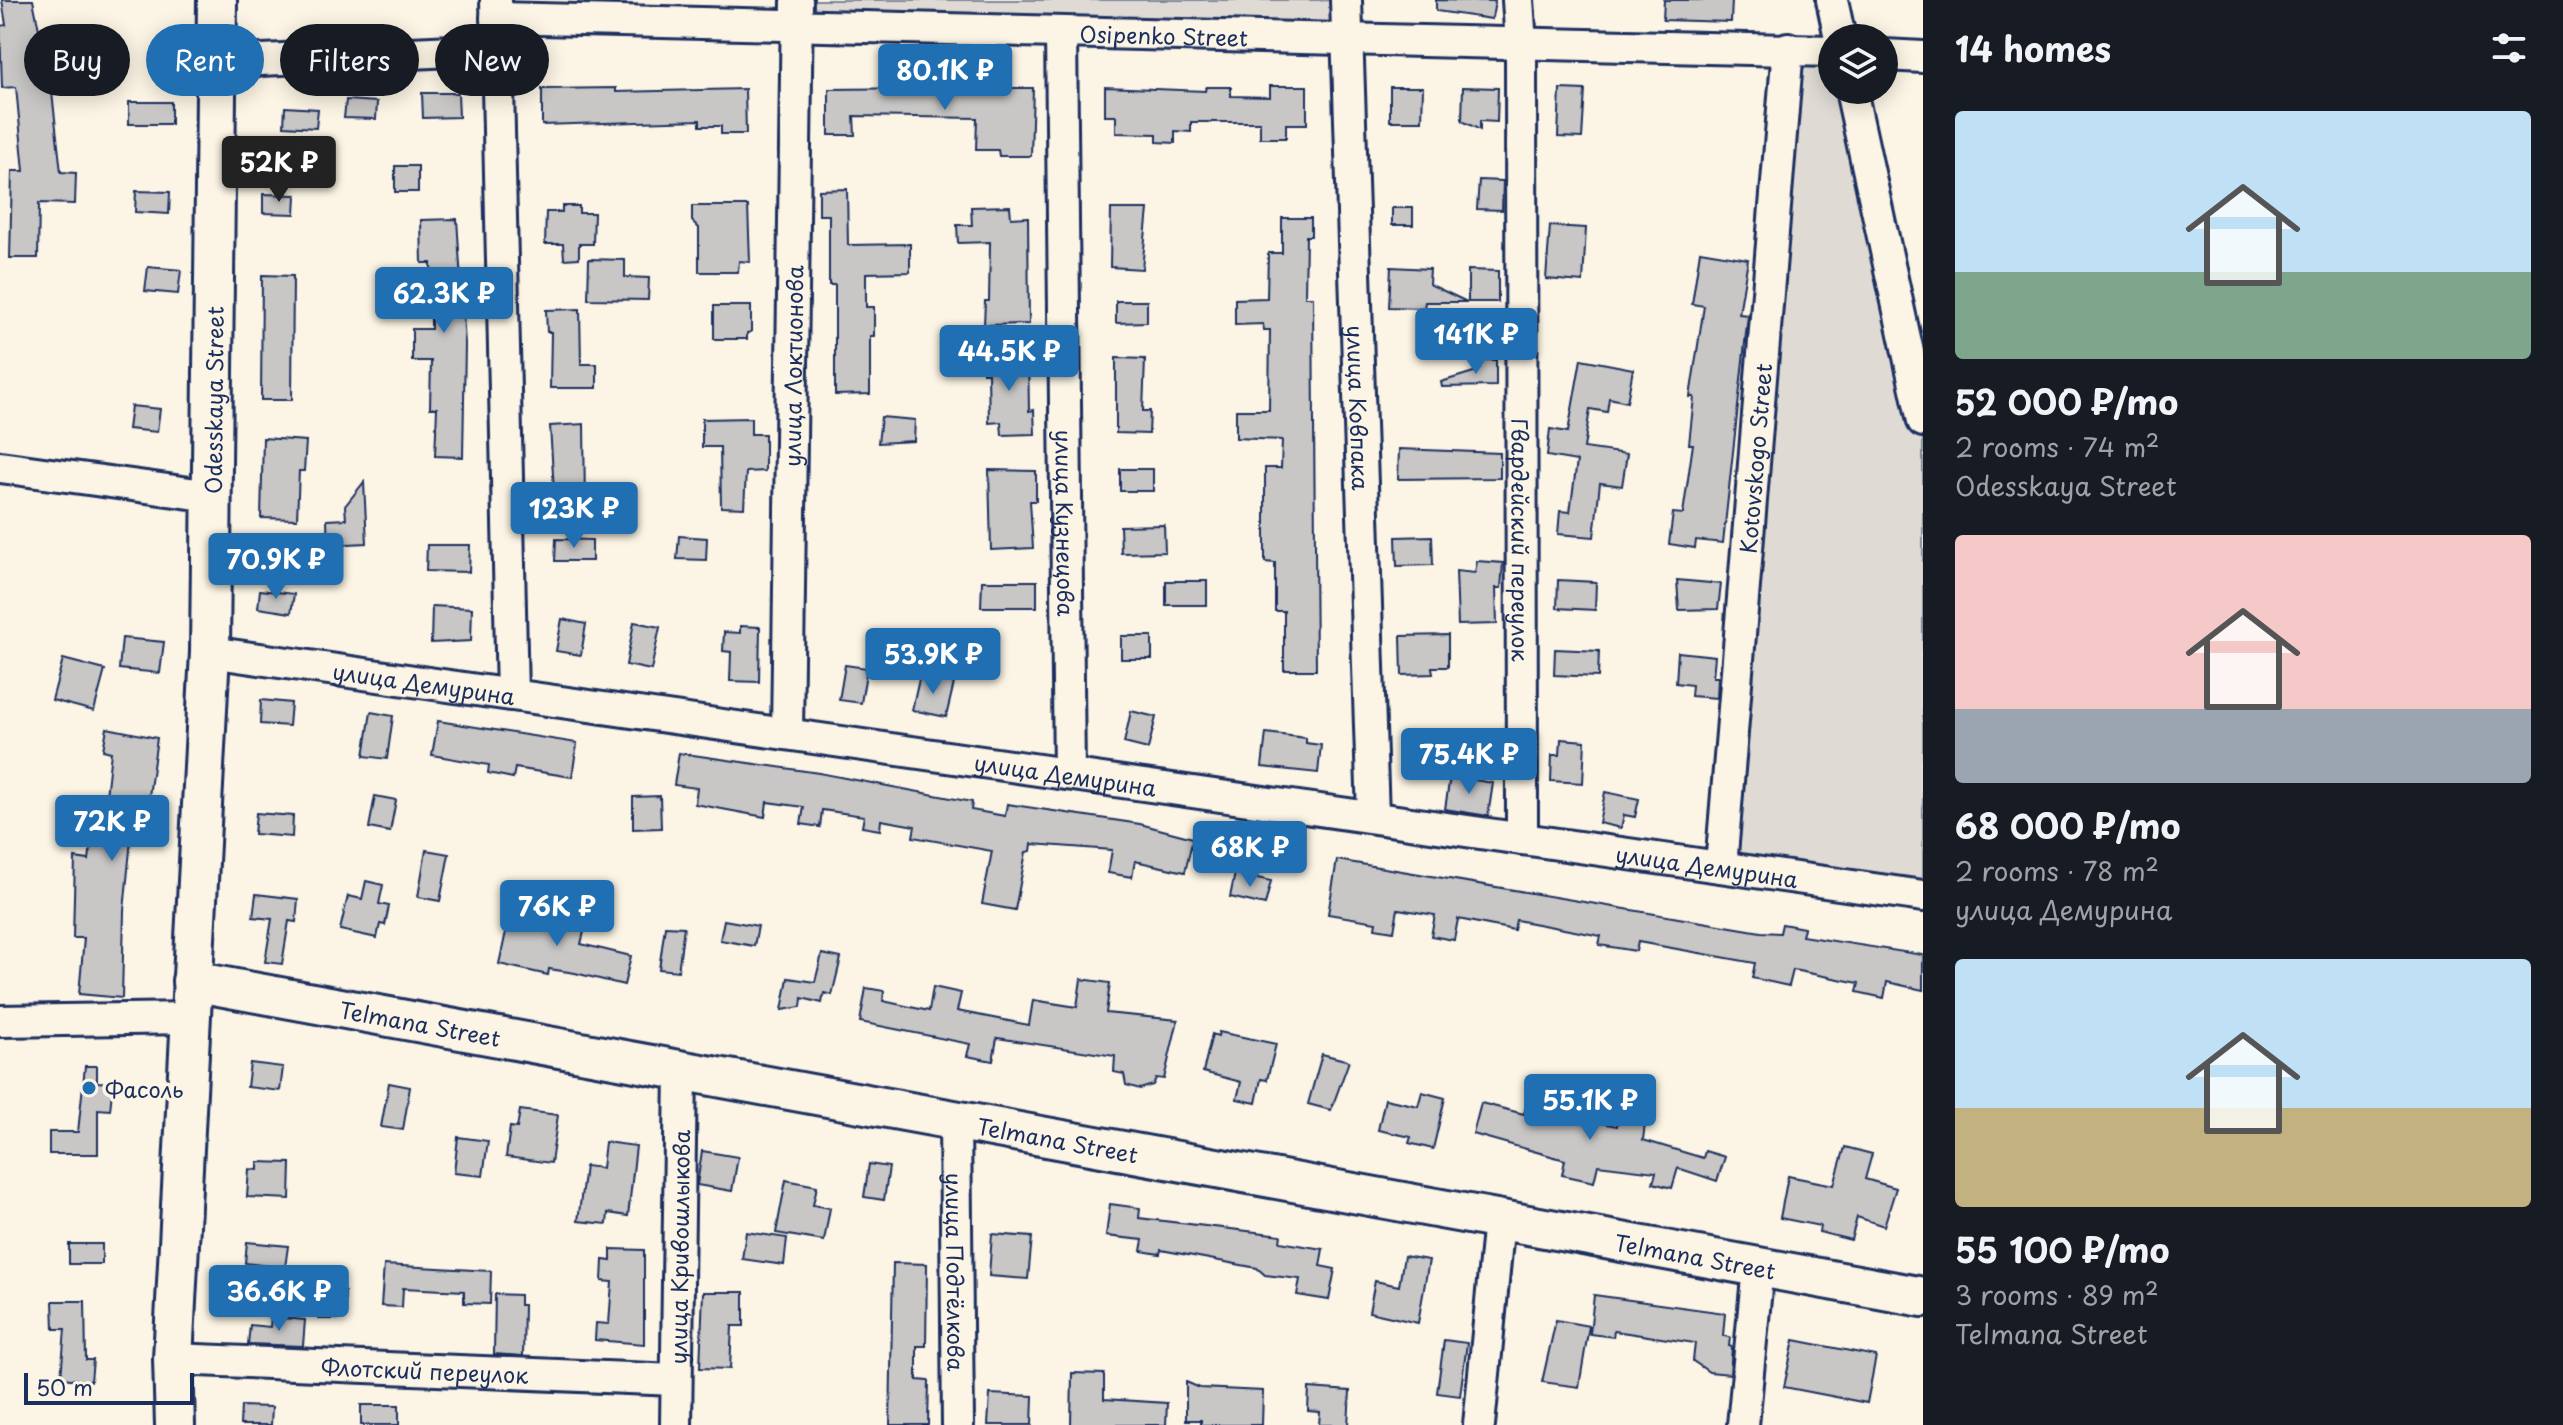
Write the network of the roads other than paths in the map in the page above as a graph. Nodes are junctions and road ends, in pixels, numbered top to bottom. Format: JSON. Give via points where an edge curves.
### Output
{"nodes":[{"id":1,"x":217,"y":0,"type":"edge"},
{"id":2,"x":1346,"y":0,"type":"edge"},
{"id":3,"x":1518,"y":0,"type":"edge"},
{"id":4,"x":1832,"y":0,"type":"edge"},
{"id":5,"x":496,"y":9,"type":"edge"},
{"id":6,"x":797,"y":13,"type":"edge"},
{"id":7,"x":218,"y":24,"type":"edge"},
{"id":8,"x":1837,"y":24,"type":"edge"},
{"id":9,"x":1061,"y":33,"type":"junction"},
{"id":10,"x":1347,"y":40,"type":"junction"},
{"id":11,"x":1521,"y":44,"type":"junction"},
{"id":12,"x":1788,"y":48,"type":"junction"},
{"id":13,"x":1818,"y":50,"type":"edge"},
{"id":14,"x":435,"y":52,"type":"edge"},
{"id":15,"x":1898,"y":56,"type":"edge"},
{"id":16,"x":1923,"y":57,"type":"edge"},
{"id":17,"x":264,"y":60,"type":"edge"},
{"id":18,"x":218,"y":96,"type":"edge"},
{"id":19,"x":497,"y":96,"type":"edge"},
{"id":20,"x":1854,"y":104,"type":"edge"},
{"id":21,"x":1923,"y":421,"type":"edge"},
{"id":22,"x":0,"y":467,"type":"edge"},
{"id":23,"x":212,"y":496,"type":"junction"},
{"id":24,"x":210,"y":652,"type":"junction"},
{"id":25,"x":512,"y":695,"type":"junction"},
{"id":26,"x":787,"y":734,"type":"junction"},
{"id":27,"x":1069,"y":774,"type":"junction"},
{"id":28,"x":1373,"y":817,"type":"junction"},
{"id":29,"x":1522,"y":839,"type":"junction"},
{"id":30,"x":1721,"y":867,"type":"junction"},
{"id":31,"x":1923,"y":896,"type":"edge"},
{"id":32,"x":192,"y":981,"type":"junction"},
{"id":33,"x":190,"y":1018,"type":"junction"},
{"id":34,"x":0,"y":1021,"type":"edge"},
{"id":35,"x":681,"y":1070,"type":"junction"},
{"id":36,"x":955,"y":1120,"type":"junction"},
{"id":37,"x":1499,"y":1220,"type":"junction"},
{"id":38,"x":1758,"y":1267,"type":"junction"},
{"id":39,"x":1923,"y":1297,"type":"edge"},
{"id":40,"x":173,"y":1359,"type":"junction"},
{"id":41,"x":676,"y":1380,"type":"junction"},
{"id":42,"x":175,"y":1425,"type":"edge"},
{"id":43,"x":676,"y":1425,"type":"edge"},
{"id":44,"x":958,"y":1425,"type":"edge"},
{"id":45,"x":1479,"y":1425,"type":"edge"},
{"id":46,"x":1743,"y":1425,"type":"edge"}],
"edges":[{"from":1,"to":7,"type":"main road","name":"Odesskaya Street"},
{"from":2,"to":10,"type":"street","name":"улица Ковпака"},
{"from":3,"to":11,"type":"street","name":"Гвардейский переулок"},
{"from":4,"to":8,"type":"street"},
{"from":5,"to":6,"type":"street","name":"Osipenko Street"},
{"from":6,"to":9,"type":"street","name":"Osipenko Street"},
{"from":6,"to":26,"type":"street","name":"улица Локтионова"},
{"from":9,"to":10,"type":"street","name":"Osipenko Street"},
{"from":9,"to":27,"type":"street","name":"улица Кузнецова"},
{"from":10,"to":11,"type":"street","name":"Osipenko Street"},
{"from":10,"to":28,"type":"street","name":"улица Ковпака"},
{"from":11,"to":12,"type":"street","name":"Osipenko Street"},
{"from":11,"to":29,"type":"street","name":"Гвардейский переулок"},
{"from":12,"to":13,"type":"street","name":"Osipenko Street"},
{"from":12,"to":30,"type":"street","name":"Kotovskogo Street"},
{"from":14,"to":17,"type":"street"},
{"from":15,"to":16,"type":"street"},
{"from":18,"to":23,"type":"main road","name":"Odesskaya Street"},
{"from":19,"to":25,"type":"street"},
{"from":20,"to":21,"type":"street"},
{"from":22,"to":23,"type":"street"},
{"from":23,"to":24,"type":"main road","name":"Odesskaya Street"},
{"from":24,"to":25,"type":"street","name":"улица Демурина"},
{"from":24,"to":32,"type":"main road","name":"Odesskaya Street"},
{"from":25,"to":26,"type":"street","name":"улица Демурина"},
{"from":26,"to":27,"type":"street","name":"улица Демурина"},
{"from":27,"to":28,"type":"street","name":"улица Демурина"},
{"from":28,"to":29,"type":"street","name":"улица Демурина"},
{"from":29,"to":30,"type":"street","name":"улица Демурина"},
{"from":30,"to":31,"type":"street","name":"улица Демурина"},
{"from":32,"to":33,"type":"main road","name":"Odesskaya Street"},
{"from":32,"to":35,"type":"main road","name":"Telmana Street"},
{"from":33,"to":34,"type":"street"},
{"from":33,"to":40,"type":"main road","name":"Odesskaya Street"},
{"from":35,"to":36,"type":"main road","name":"Telmana Street"},
{"from":35,"to":41,"type":"street","name":"улица Кривошлыкова"},
{"from":36,"to":37,"type":"main road","name":"Telmana Street"},
{"from":36,"to":44,"type":"street","name":"улица Подтёлкова"},
{"from":37,"to":38,"type":"main road","name":"Telmana Street"},
{"from":37,"to":45,"type":"street"},
{"from":38,"to":39,"type":"main road","name":"Telmana Street"},
{"from":38,"to":46,"type":"street"},
{"from":40,"to":41,"type":"street","name":"Флотский переулок"},
{"from":40,"to":42,"type":"main road","name":"Odesskaya Street"},
{"from":41,"to":43,"type":"street","name":"улица Кривошлыкова"}]}
